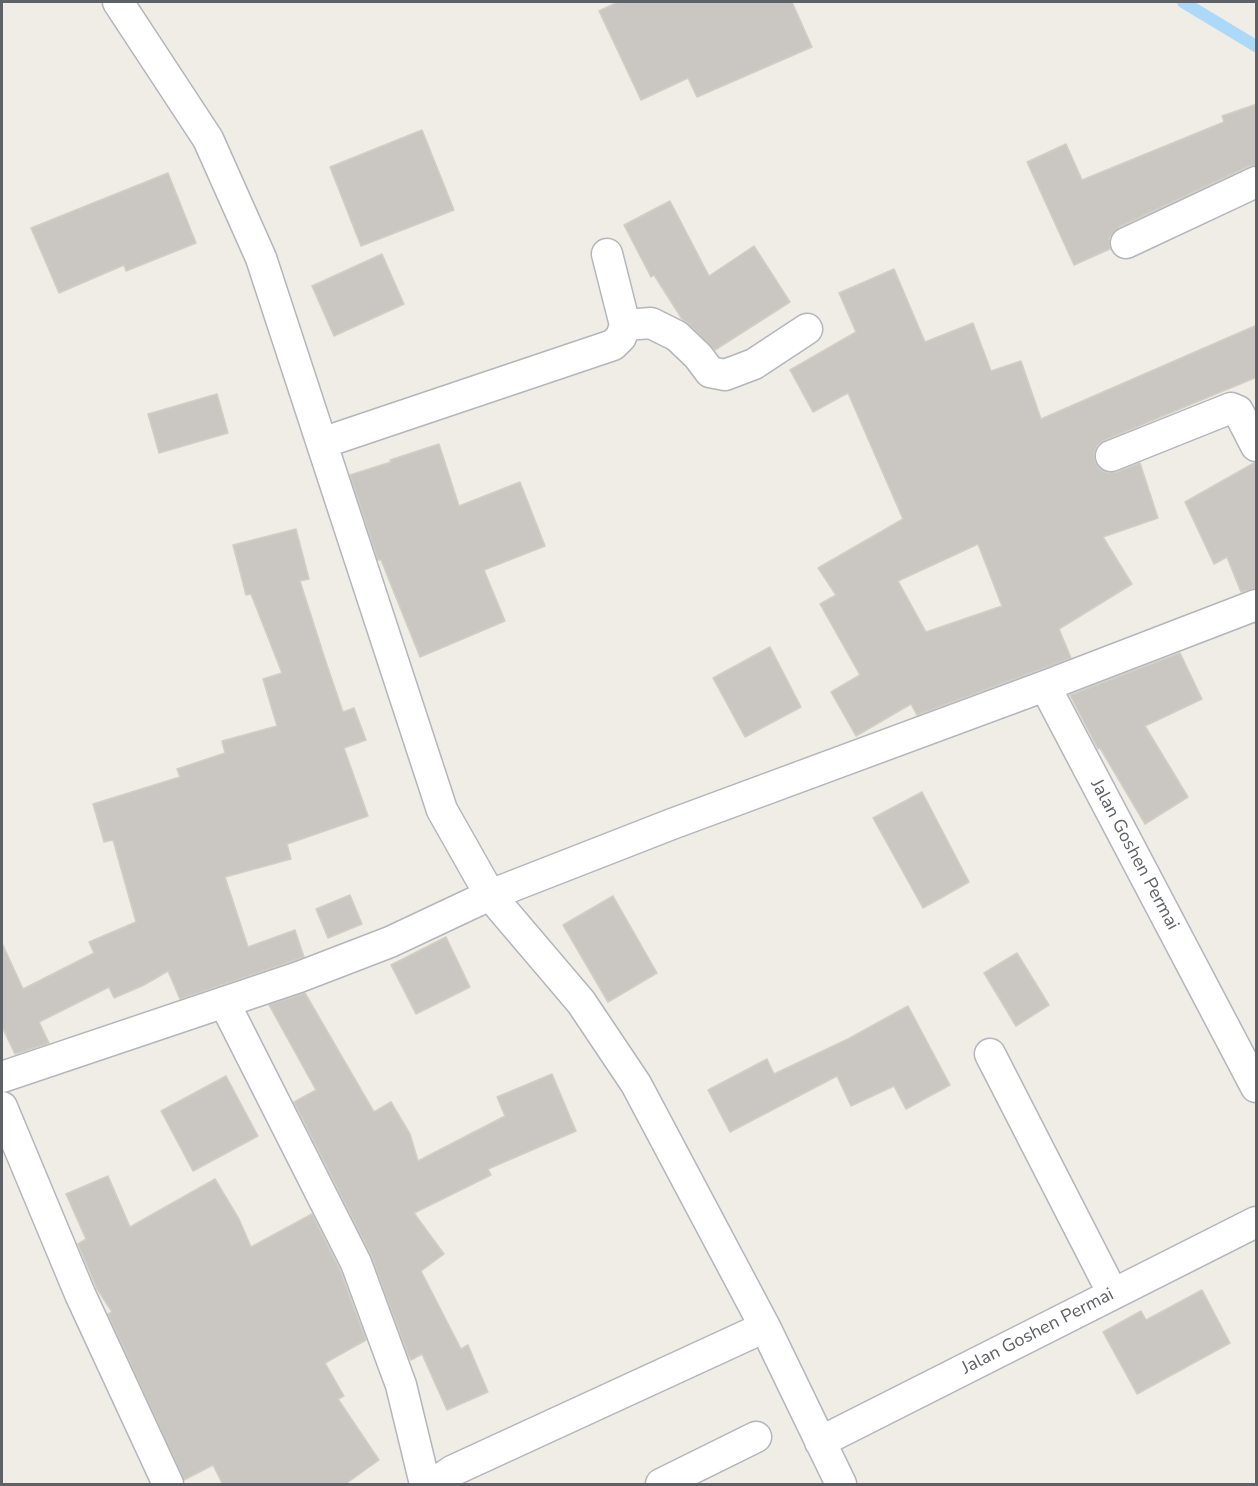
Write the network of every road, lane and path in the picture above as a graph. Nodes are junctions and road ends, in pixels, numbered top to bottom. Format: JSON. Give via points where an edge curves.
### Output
{"nodes":[{"id":1,"x":118,"y":2,"type":"edge"},
{"id":2,"x":1257,"y":182,"type":"edge"},
{"id":3,"x":1126,"y":243,"type":"dead end"},
{"id":4,"x":606,"y":254,"type":"dead end"},
{"id":5,"x":626,"y":325,"type":"junction"},
{"id":6,"x":807,"y":329,"type":"dead end"},
{"id":7,"x":322,"y":443,"type":"junction"},
{"id":8,"x":1257,"y":446,"type":"edge"},
{"id":9,"x":1111,"y":456,"type":"dead end"},
{"id":10,"x":1257,"y":605,"type":"edge"},
{"id":11,"x":1045,"y":687,"type":"junction"},
{"id":12,"x":490,"y":895,"type":"junction"},
{"id":13,"x":224,"y":1002,"type":"junction"},
{"id":14,"x":990,"y":1054,"type":"dead end"},
{"id":15,"x":2,"y":1077,"type":"edge"},
{"id":16,"x":1257,"y":1087,"type":"edge"},
{"id":17,"x":2,"y":1107,"type":"edge"},
{"id":18,"x":1257,"y":1222,"type":"edge"},
{"id":19,"x":1113,"y":1294,"type":"junction"},
{"id":20,"x":765,"y":1327,"type":"junction"},
{"id":21,"x":756,"y":1437,"type":"dead end"},
{"id":22,"x":820,"y":1442,"type":"junction"},
{"id":23,"x":168,"y":1485,"type":"edge"},
{"id":24,"x":425,"y":1485,"type":"edge"},
{"id":25,"x":433,"y":1485,"type":"edge"},
{"id":26,"x":661,"y":1485,"type":"edge"},
{"id":27,"x":841,"y":1485,"type":"edge"}],
"edges":[{"from":1,"to":7,"type":"street","via":[[208,139],[261,258]]},
{"from":2,"to":3,"type":"street"},
{"from":4,"to":5,"type":"street"},
{"from":5,"to":6,"type":"street","via":[[651,323],[677,336],[710,372],[725,375],[754,364]]},
{"from":5,"to":7,"type":"street","via":[[613,345]]},
{"from":7,"to":12,"type":"street","via":[[442,810]]},
{"from":8,"to":9,"type":"street","via":[[1238,411],[1231,408]]},
{"from":10,"to":11,"type":"street"},
{"from":11,"to":12,"type":"street"},
{"from":11,"to":16,"type":"street","name":"Jalan Goshen Permai"},
{"from":12,"to":13,"type":"street","via":[[390,942]]},
{"from":12,"to":20,"type":"street","via":[[581,1002],[636,1084]]},
{"from":13,"to":15,"type":"street"},
{"from":13,"to":24,"type":"street","via":[[356,1263],[401,1385]]},
{"from":14,"to":19,"type":"street"},
{"from":17,"to":23,"type":"street","via":[[80,1294]]},
{"from":18,"to":19,"type":"street","name":"Jalan Goshen Permai"},
{"from":19,"to":22,"type":"street","name":"Jalan Goshen Permai"},
{"from":20,"to":22,"type":"street"},
{"from":20,"to":25,"type":"street","via":[[452,1471]]},
{"from":21,"to":26,"type":"street"},
{"from":22,"to":27,"type":"street"}]}
